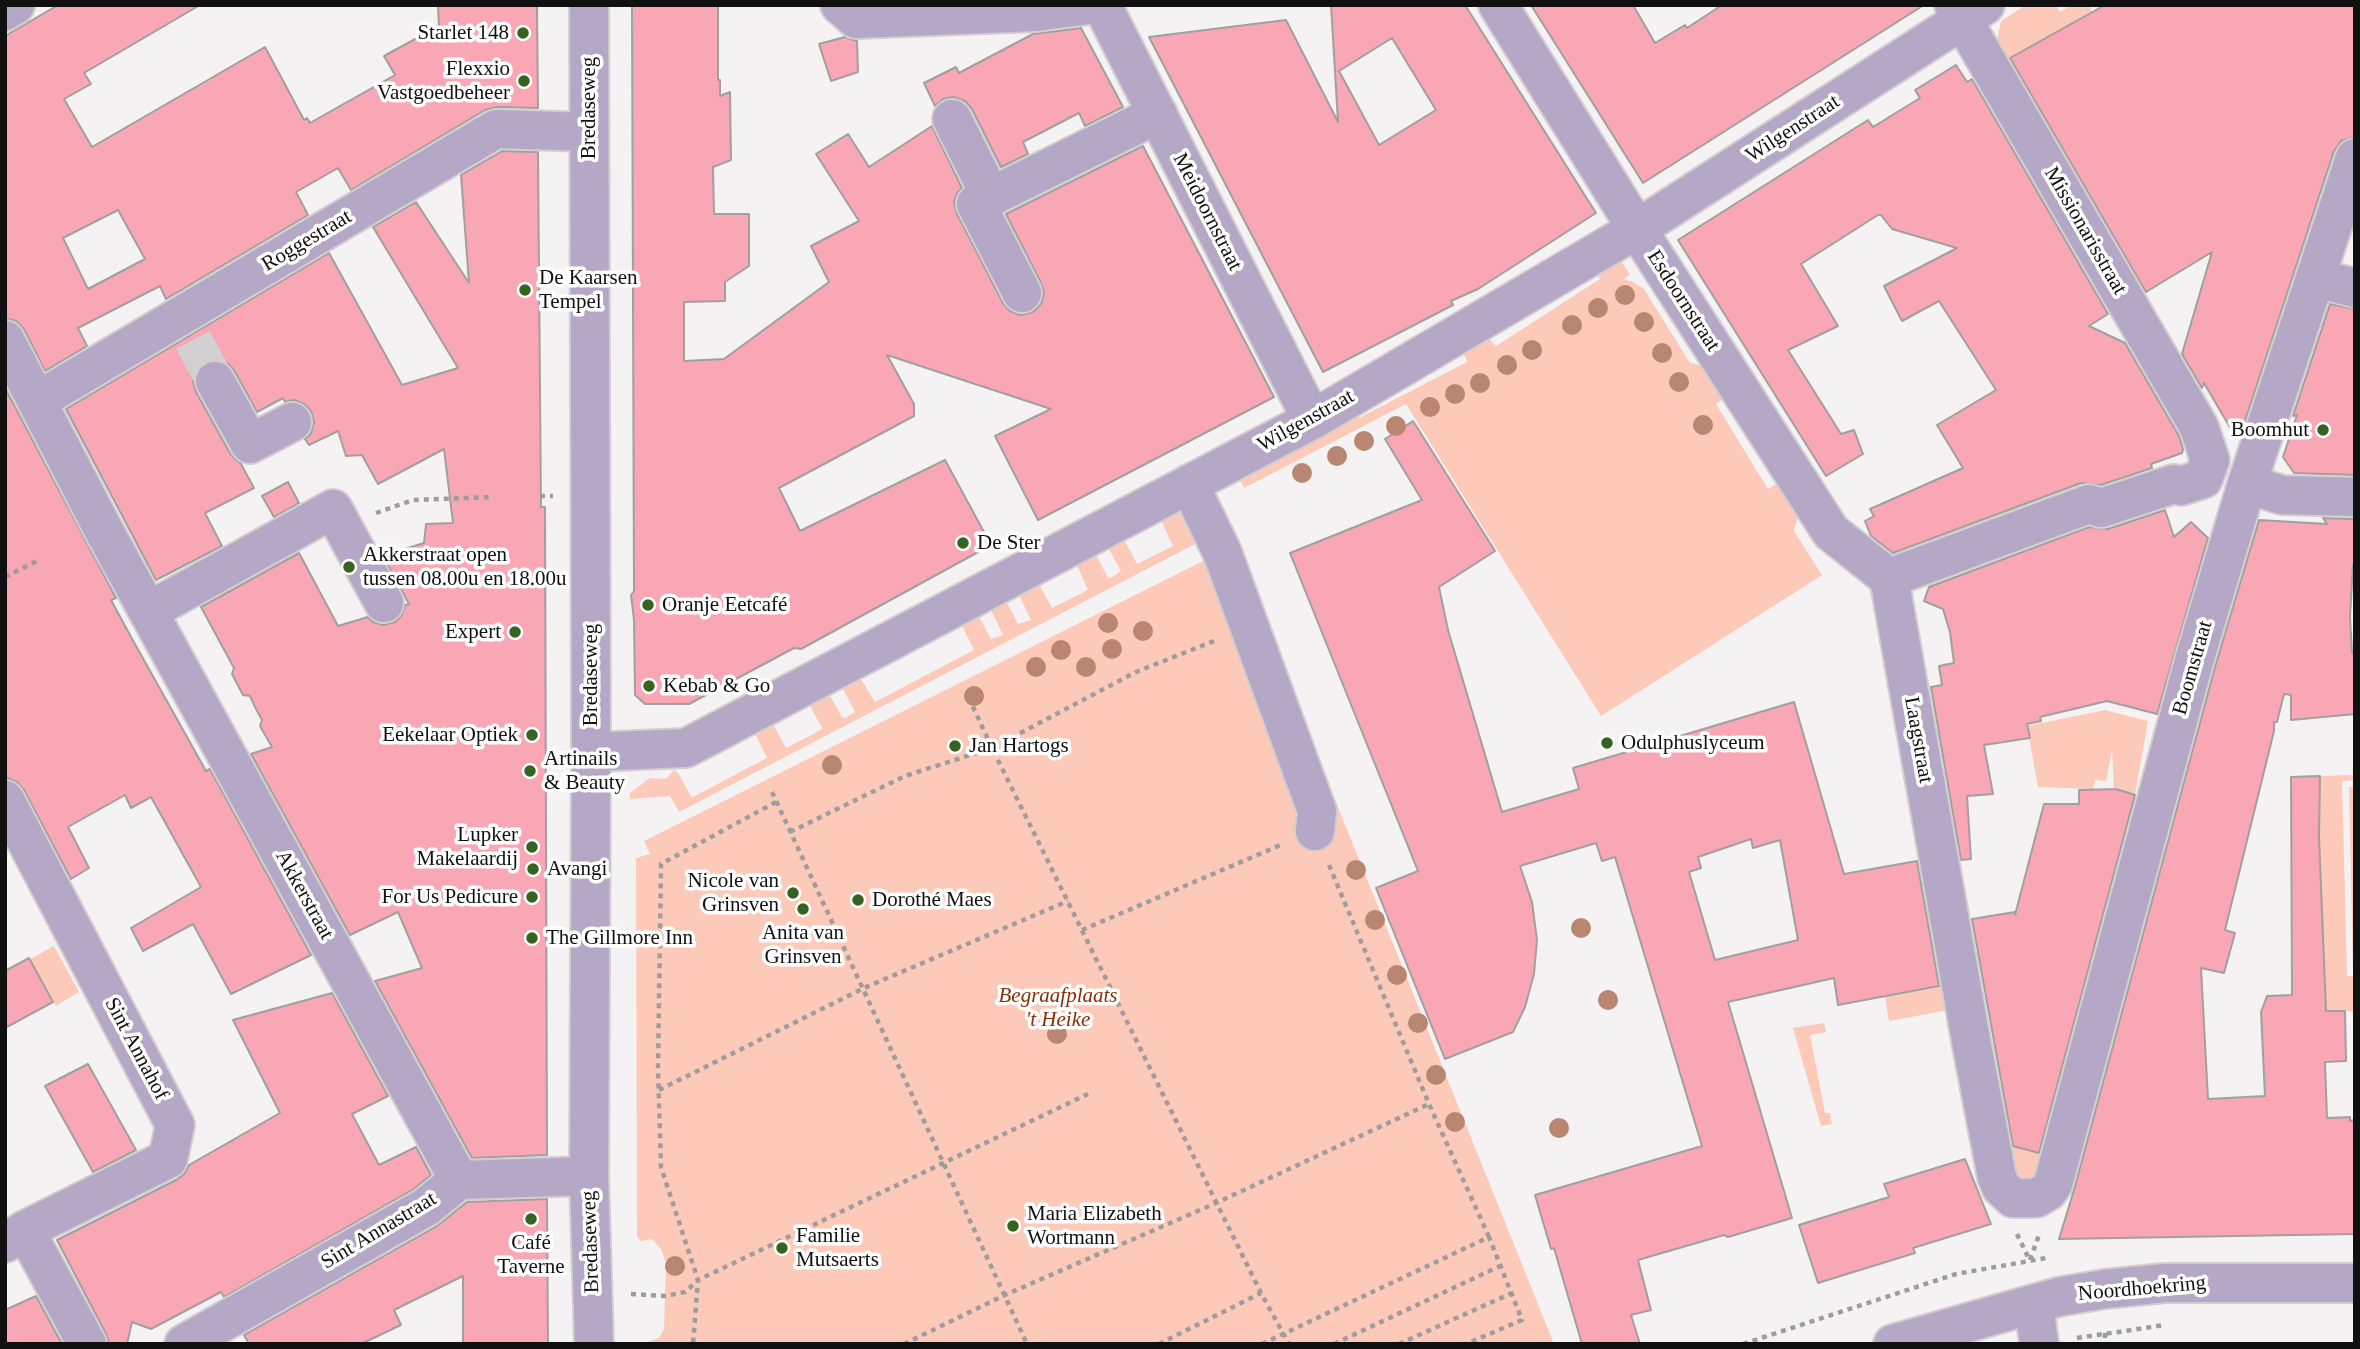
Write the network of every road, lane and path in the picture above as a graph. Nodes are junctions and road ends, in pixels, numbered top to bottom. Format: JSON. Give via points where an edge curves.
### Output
{"nodes":[{"id":1,"x":15,"y":5,"type":"edge"},
{"id":2,"x":589,"y":5,"type":"edge"},
{"id":3,"x":840,"y":5,"type":"edge"},
{"id":4,"x":1088,"y":5,"type":"edge"},
{"id":5,"x":1102,"y":5,"type":"edge"},
{"id":6,"x":1498,"y":5,"type":"edge"},
{"id":7,"x":1967,"y":10,"type":"edge"},
{"id":8,"x":5,"y":11,"type":"edge"},
{"id":9,"x":1158,"y":114,"type":"junction"},
{"id":10,"x":952,"y":119,"type":"dead end"},
{"id":11,"x":589,"y":132,"type":"junction"},
{"id":12,"x":2355,"y":158,"type":"edge"},
{"id":13,"x":990,"y":197,"type":"junction"},
{"id":14,"x":1637,"y":229,"type":"junction"},
{"id":15,"x":2316,"y":278,"type":"junction"},
{"id":16,"x":2355,"y":288,"type":"edge"},
{"id":17,"x":1022,"y":293,"type":"dead end"},
{"id":18,"x":6,"y":343,"type":"edge"},
{"id":19,"x":215,"y":381,"type":"tunnel mouth"},
{"id":20,"x":37,"y":401,"type":"junction"},
{"id":21,"x":1312,"y":420,"type":"junction"},
{"id":22,"x":292,"y":422,"type":"dead end"},
{"id":23,"x":2210,"y":460,"type":"junction"},
{"id":24,"x":2250,"y":479,"type":"junction"},
{"id":25,"x":1189,"y":484,"type":"junction"},
{"id":26,"x":493,"y":497,"type":"dead end"},
{"id":27,"x":2355,"y":497,"type":"edge"},
{"id":28,"x":342,"y":526,"type":"junction"},
{"id":29,"x":37,"y":561,"type":"dead end"},
{"id":30,"x":5,"y":577,"type":"edge"},
{"id":31,"x":1889,"y":578,"type":"junction"},
{"id":32,"x":384,"y":603,"type":"dead end"},
{"id":33,"x":149,"y":611,"type":"junction"},
{"id":34,"x":1248,"y":627,"type":"junction"},
{"id":35,"x":968,"y":696,"type":"dead end"},
{"id":36,"x":992,"y":748,"type":"junction"},
{"id":37,"x":591,"y":752,"type":"junction"},
{"id":38,"x":772,"y":792,"type":"dead end"},
{"id":39,"x":5,"y":800,"type":"edge"},
{"id":40,"x":776,"y":802,"type":"junction"},
{"id":41,"x":1315,"y":831,"type":"junction"},
{"id":42,"x":790,"y":832,"type":"junction"},
{"id":43,"x":1068,"y":901,"type":"junction"},
{"id":44,"x":1082,"y":930,"type":"junction"},
{"id":45,"x":864,"y":988,"type":"junction"},
{"id":46,"x":659,"y":1090,"type":"junction"},
{"id":47,"x":1088,"y":1094,"type":"dead end"},
{"id":48,"x":1429,"y":1104,"type":"junction"},
{"id":49,"x":943,"y":1162,"type":"junction"},
{"id":50,"x":589,"y":1176,"type":"junction"},
{"id":51,"x":459,"y":1180,"type":"junction"},
{"id":52,"x":2053,"y":1184,"type":"joint"},
{"id":53,"x":1216,"y":1203,"type":"junction"},
{"id":54,"x":15,"y":1237,"type":"edge"},
{"id":55,"x":1489,"y":1237,"type":"junction"},
{"id":56,"x":2030,"y":1260,"type":"dead end"},
{"id":57,"x":1500,"y":1266,"type":"junction"},
{"id":58,"x":698,"y":1280,"type":"junction"},
{"id":59,"x":2355,"y":1283,"type":"edge"},
{"id":60,"x":1261,"y":1293,"type":"junction"},
{"id":61,"x":1512,"y":1293,"type":"junction"},
{"id":62,"x":631,"y":1294,"type":"dead end"},
{"id":63,"x":1004,"y":1295,"type":"junction"},
{"id":64,"x":2034,"y":1304,"type":"junction"},
{"id":65,"x":2178,"y":1323,"type":"dead end"},
{"id":66,"x":1283,"y":1333,"type":"junction"},
{"id":67,"x":2105,"y":1333,"type":"junction"},
{"id":68,"x":2054,"y":1342,"type":"edge"},
{"id":69,"x":87,"y":1344,"type":"edge"},
{"id":70,"x":184,"y":1344,"type":"edge"},
{"id":71,"x":594,"y":1344,"type":"edge"},
{"id":72,"x":693,"y":1344,"type":"edge"},
{"id":73,"x":904,"y":1344,"type":"edge"},
{"id":74,"x":1027,"y":1344,"type":"edge"},
{"id":75,"x":1159,"y":1344,"type":"edge"},
{"id":76,"x":1262,"y":1344,"type":"edge"},
{"id":77,"x":1289,"y":1344,"type":"edge"},
{"id":78,"x":1334,"y":1344,"type":"edge"},
{"id":79,"x":1399,"y":1344,"type":"edge"},
{"id":80,"x":1466,"y":1344,"type":"edge"},
{"id":81,"x":1743,"y":1344,"type":"edge"},
{"id":82,"x":1893,"y":1344,"type":"edge"},
{"id":83,"x":2105,"y":1344,"type":"edge"}],
"edges":[{"from":1,"to":8,"type":"street"},
{"from":2,"to":11,"type":"street","name":"Bredaseweg"},
{"from":3,"to":4,"type":"street","via":[[856,19],[1036,12]]},
{"from":5,"to":9,"type":"street","name":"Meidoornstraat"},
{"from":6,"to":14,"type":"street","name":"Esdoornstraat"},
{"from":7,"to":14,"type":"street","name":"Wilgenstraat"},
{"from":7,"to":23,"type":"street","name":"Missionarisstraat","via":[[2199,427]]},
{"from":9,"to":13,"type":"street"},
{"from":9,"to":21,"type":"street","name":"Meidoornstraat"},
{"from":10,"to":13,"type":"street"},
{"from":11,"to":20,"type":"street","name":"Roggestraat","via":[[496,129],[186,328]]},
{"from":11,"to":37,"type":"street","name":"Bredaseweg"},
{"from":12,"to":15,"type":"street","name":"Boomstraat"},
{"from":13,"to":17,"type":"street","via":[[976,204]]},
{"from":14,"to":21,"type":"street","name":"Wilgenstraat"},
{"from":14,"to":31,"type":"street","name":"Esdoornstraat","via":[[1831,533]]},
{"from":15,"to":16,"type":"street"},
{"from":15,"to":24,"type":"street","name":"Boomstraat"},
{"from":18,"to":20,"type":"street","name":"Akkerstraat"},
{"from":19,"to":22,"type":"street","via":[[250,444]]},
{"from":20,"to":33,"type":"street","name":"Akkerstraat"},
{"from":21,"to":25,"type":"street","name":"Wilgenstraat"},
{"from":23,"to":24,"type":"street"},
{"from":23,"to":31,"type":"street","via":[[2203,479],[2101,508],[2089,504]]},
{"from":24,"to":27,"type":"street","via":[[2283,495]]},
{"from":24,"to":52,"type":"street","name":"Boomstraat","via":[[2194,661]]},
{"from":25,"to":34,"type":"street","via":[[1222,552]]},
{"from":25,"to":37,"type":"street","name":"Wilgenstraat","via":[[687,748]]},
{"from":26,"to":28,"type":"path","via":[[412,500]]},
{"from":28,"to":32,"type":"street"},
{"from":28,"to":33,"type":"street","via":[[333,509]]},
{"from":29,"to":30,"type":"path"},
{"from":31,"to":52,"type":"street","name":"Laagstraat","via":[[1997,1177],[2012,1198],[2042,1196]]},
{"from":33,"to":51,"type":"street","name":"Akkerstraat"},
{"from":34,"to":36,"type":"path","via":[[1136,672]]},
{"from":34,"to":41,"type":"street","via":[[1317,811]]},
{"from":35,"to":36,"type":"path"},
{"from":36,"to":42,"type":"path","via":[[905,776]]},
{"from":36,"to":43,"type":"path"},
{"from":37,"to":50,"type":"street","name":"Bredaseweg"},
{"from":38,"to":40,"type":"path"},
{"from":39,"to":54,"type":"street","name":"Sint Annahof","via":[[175,1125],[168,1158]]},
{"from":40,"to":42,"type":"path"},
{"from":40,"to":46,"type":"path","via":[[661,864]]},
{"from":41,"to":44,"type":"path"},
{"from":41,"to":48,"type":"path"},
{"from":42,"to":45,"type":"path"},
{"from":43,"to":44,"type":"path"},
{"from":43,"to":45,"type":"path"},
{"from":44,"to":53,"type":"path"},
{"from":45,"to":46,"type":"path"},
{"from":45,"to":49,"type":"path"},
{"from":46,"to":58,"type":"path","via":[[661,1167]]},
{"from":47,"to":49,"type":"path"},
{"from":48,"to":53,"type":"path"},
{"from":48,"to":55,"type":"path"},
{"from":49,"to":58,"type":"path"},
{"from":49,"to":63,"type":"path"},
{"from":50,"to":51,"type":"street","name":"Sint Annastraat"},
{"from":50,"to":71,"type":"street","name":"Bredaseweg"},
{"from":51,"to":70,"type":"street","name":"Sint Annastraat","via":[[426,1207]]},
{"from":53,"to":60,"type":"path"},
{"from":53,"to":63,"type":"path"},
{"from":54,"to":69,"type":"street","name":"Sint Annahof"},
{"from":55,"to":57,"type":"path"},
{"from":55,"to":66,"type":"path"},
{"from":56,"to":81,"type":"path","via":[[1956,1274]]},
{"from":57,"to":61,"type":"path"},
{"from":57,"to":78,"type":"path"},
{"from":58,"to":62,"type":"path","via":[[685,1292]]},
{"from":58,"to":72,"type":"path"},
{"from":59,"to":64,"type":"street","name":"Noordhoekring","via":[[2165,1283],[2105,1289]]},
{"from":60,"to":66,"type":"path"},
{"from":60,"to":75,"type":"path"},
{"from":61,"to":79,"type":"path"},
{"from":61,"to":80,"type":"path","via":[[1522,1320]]},
{"from":63,"to":73,"type":"path"},
{"from":63,"to":74,"type":"path"},
{"from":64,"to":68,"type":"street"},
{"from":64,"to":82,"type":"street","name":"Noordhoekring"},
{"from":65,"to":67,"type":"path","name":"Noordhoekring"},
{"from":66,"to":76,"type":"path"},
{"from":66,"to":77,"type":"path"},
{"from":67,"to":68,"type":"path","name":"Noordhoekring"},
{"from":67,"to":83,"type":"path"}]}
